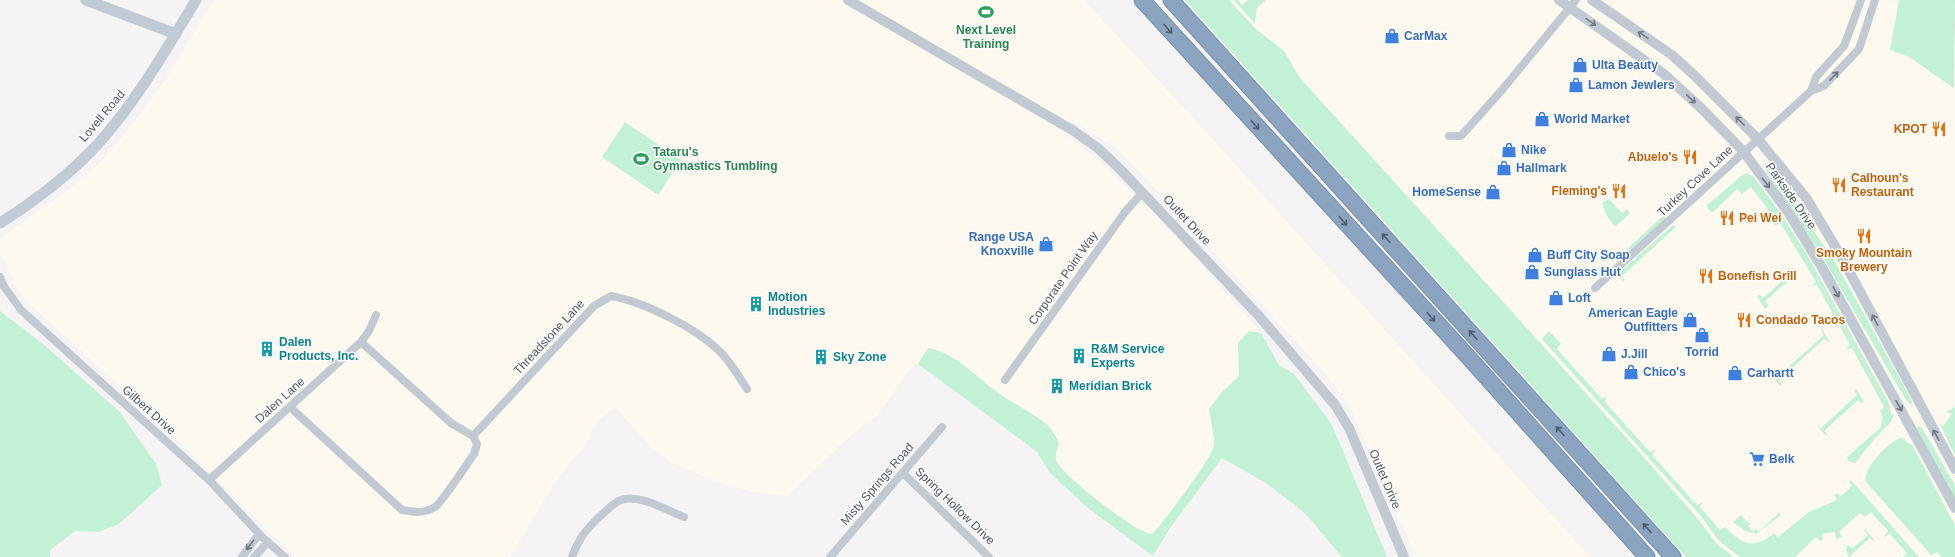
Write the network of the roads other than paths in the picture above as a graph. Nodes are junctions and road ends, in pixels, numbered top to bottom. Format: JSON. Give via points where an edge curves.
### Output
{"nodes":[{"id":1,"x":86,"y":0,"type":"edge"},
{"id":2,"x":196,"y":0,"type":"edge"},
{"id":3,"x":848,"y":0,"type":"edge"},
{"id":4,"x":1142,"y":0,"type":"edge"},
{"id":5,"x":1171,"y":0,"type":"edge"},
{"id":6,"x":1558,"y":0,"type":"edge"},
{"id":7,"x":1592,"y":0,"type":"edge"},
{"id":8,"x":1861,"y":0,"type":"edge"},
{"id":9,"x":1875,"y":0,"type":"edge"},
{"id":10,"x":1573,"y":4,"type":"edge"},
{"id":11,"x":1855,"y":18,"type":"junction"},
{"id":12,"x":1869,"y":23,"type":"junction"},
{"id":13,"x":176,"y":34,"type":"junction"},
{"id":14,"x":1811,"y":90,"type":"junction"},
{"id":15,"x":1449,"y":136,"type":"dead end"},
{"id":16,"x":1758,"y":138,"type":"junction"},
{"id":17,"x":1743,"y":151,"type":"junction"},
{"id":18,"x":1143,"y":192,"type":"junction"},
{"id":19,"x":0,"y":223,"type":"edge"},
{"id":20,"x":0,"y":277,"type":"edge"},
{"id":21,"x":1595,"y":288,"type":"dead end"},
{"id":22,"x":376,"y":315,"type":"dead end"},
{"id":23,"x":361,"y":342,"type":"junction"},
{"id":24,"x":1006,"y":380,"type":"dead end"},
{"id":25,"x":747,"y":389,"type":"dead end"},
{"id":26,"x":290,"y":407,"type":"junction"},
{"id":27,"x":1923,"y":412,"type":"junction"},
{"id":28,"x":1908,"y":421,"type":"junction"},
{"id":29,"x":942,"y":427,"type":"dead end"},
{"id":30,"x":473,"y":436,"type":"junction"},
{"id":31,"x":1955,"y":469,"type":"edge"},
{"id":32,"x":903,"y":473,"type":"junction"},
{"id":33,"x":209,"y":480,"type":"junction"},
{"id":34,"x":1955,"y":508,"type":"edge"},
{"id":35,"x":684,"y":518,"type":"dead end"},
{"id":36,"x":259,"y":534,"type":"junction"},
{"id":37,"x":268,"y":542,"type":"junction"},
{"id":38,"x":242,"y":557,"type":"edge"},
{"id":39,"x":254,"y":557,"type":"edge"},
{"id":40,"x":285,"y":557,"type":"edge"},
{"id":41,"x":572,"y":557,"type":"edge"},
{"id":42,"x":830,"y":557,"type":"edge"},
{"id":43,"x":989,"y":557,"type":"edge"},
{"id":44,"x":1404,"y":557,"type":"edge"},
{"id":45,"x":1647,"y":557,"type":"edge"},
{"id":46,"x":1673,"y":557,"type":"edge"}],
"edges":[{"from":1,"to":13,"type":"main road"},
{"from":2,"to":13,"type":"main road","name":"Lovell Road"},
{"from":3,"to":18,"type":"street","name":"Outlet Drive","via":[[1074,131],[1109,158]]},
{"from":4,"to":45,"type":"highway","one_way":true},
{"from":46,"to":5,"type":"highway","one_way":true},
{"from":6,"to":10,"type":"street","name":"Parkside Drive"},
{"from":16,"to":7,"type":"street","name":"Parkside Drive","one_way":true,"via":[[1672,55]]},
{"from":8,"to":11,"type":"street","name":"Turkey Cove Lane"},
{"from":9,"to":12,"type":"street","name":"Turkey Cove Lane"},
{"from":10,"to":15,"type":"street","via":[[1461,136]]},
{"from":10,"to":17,"type":"street","name":"Parkside Drive","one_way":true,"via":[[1664,74]]},
{"from":11,"to":12,"type":"street"},
{"from":11,"to":14,"type":"street","name":"Turkey Cove Lane","via":[[1844,46],[1816,77]]},
{"from":14,"to":12,"type":"street","name":"Turkey Cove Lane","one_way":true,"via":[[1824,86],[1854,56],[1862,44]]},
{"from":13,"to":19,"type":"main road","name":"Lovell Road","via":[[138,93],[96,146],[47,190]]},
{"from":14,"to":16,"type":"street","name":"Turkey Cove Lane"},
{"from":16,"to":17,"type":"street","name":"Turkey Cove Lane"},
{"from":27,"to":16,"type":"street","name":"Parkside Drive","one_way":true,"via":[[1842,258],[1811,205]]},
{"from":17,"to":21,"type":"street","name":"Turkey Cove Lane"},
{"from":17,"to":28,"type":"street","name":"Parkside Drive","one_way":true,"via":[[1788,212],[1823,269]]},
{"from":18,"to":24,"type":"street","name":"Corporate Point Way","via":[[1124,212]]},
{"from":18,"to":44,"type":"street","name":"Outlet Drive","via":[[1258,316],[1335,405],[1349,428]]},
{"from":20,"to":33,"type":"street","name":"Gilbert Drive","via":[[21,310]]},
{"from":22,"to":23,"type":"street","name":"Dalen Lane"},
{"from":23,"to":26,"type":"street","name":"Dalen Lane"},
{"from":23,"to":30,"type":"street","via":[[451,423]]},
{"from":25,"to":30,"type":"street","name":"Threadstone Lane","via":[[724,356],[701,334],[624,298],[611,296],[594,306]]},
{"from":26,"to":30,"type":"street","via":[[402,510],[413,512],[425,512],[436,507],[474,454],[477,444]]},
{"from":26,"to":33,"type":"street","name":"Dalen Lane"},
{"from":27,"to":28,"type":"street"},
{"from":31,"to":27,"type":"street","name":"Parkside Drive","one_way":true},
{"from":28,"to":34,"type":"street","name":"Parkside Drive"},
{"from":29,"to":32,"type":"street","name":"Misty Springs Road"},
{"from":32,"to":42,"type":"street","name":"Misty Springs Road"},
{"from":32,"to":43,"type":"street","name":"Spring Hollow Drive"},
{"from":33,"to":36,"type":"street","name":"Gilbert Drive"},
{"from":35,"to":41,"type":"street","via":[[647,502],[622,499],[584,532]]},
{"from":36,"to":37,"type":"street","name":"Gilbert Drive"},
{"from":36,"to":38,"type":"street","one_way":true},
{"from":37,"to":39,"type":"street"},
{"from":37,"to":40,"type":"street","name":"Gilbert Drive"}]}
